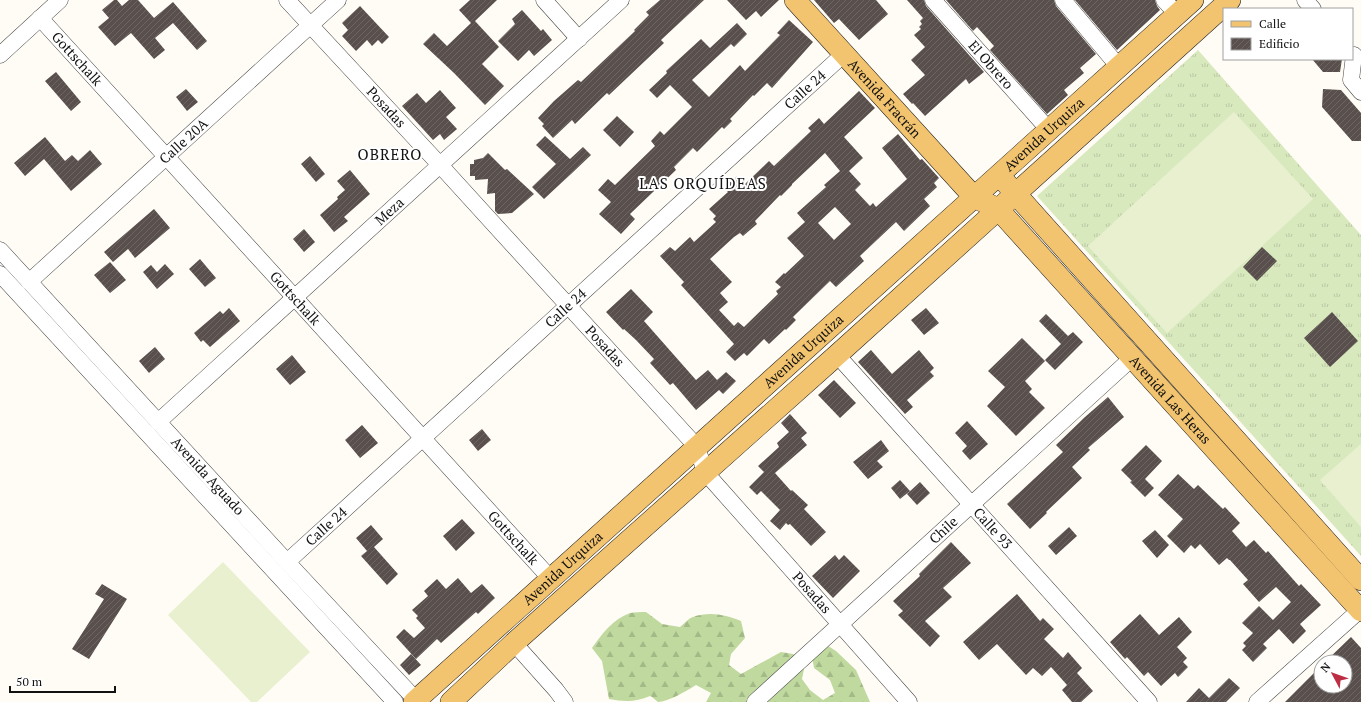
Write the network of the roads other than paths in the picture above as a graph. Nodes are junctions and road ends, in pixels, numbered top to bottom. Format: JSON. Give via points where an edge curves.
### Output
{"nodes":[{"id":1,"x":60,"y":0,"type":"edge"},
{"id":2,"x":287,"y":0,"type":"edge"},
{"id":3,"x":338,"y":0,"type":"edge"},
{"id":4,"x":544,"y":0,"type":"edge"},
{"id":5,"x":621,"y":0,"type":"edge"},
{"id":6,"x":795,"y":0,"type":"edge"},
{"id":7,"x":933,"y":0,"type":"edge"},
{"id":8,"x":1063,"y":0,"type":"edge"},
{"id":9,"x":1193,"y":0,"type":"edge"},
{"id":10,"x":1230,"y":0,"type":"edge"},
{"id":11,"x":1305,"y":0,"type":"edge"},
{"id":12,"x":1171,"y":7,"type":"edge"},
{"id":13,"x":1312,"y":8,"type":"edge"},
{"id":14,"x":40,"y":18,"type":"junction"},
{"id":15,"x":310,"y":25,"type":"junction"},
{"id":16,"x":579,"y":39,"type":"junction"},
{"id":17,"x":844,"y":54,"type":"junction"},
{"id":18,"x":1356,"y":54,"type":"edge"},
{"id":19,"x":0,"y":55,"type":"edge"},
{"id":20,"x":1119,"y":67,"type":"junction"},
{"id":21,"x":1361,"y":92,"type":"edge"},
{"id":22,"x":1049,"y":130,"type":"junction"},
{"id":23,"x":166,"y":157,"type":"junction"},
{"id":24,"x":440,"y":165,"type":"junction"},
{"id":25,"x":999,"y":175,"type":"junction"},
{"id":26,"x":1015,"y":193,"type":"junction"},
{"id":27,"x":974,"y":197,"type":"junction"},
{"id":28,"x":998,"y":209,"type":"junction"},
{"id":29,"x":0,"y":250,"type":"edge"},
{"id":30,"x":0,"y":274,"type":"edge"},
{"id":31,"x":29,"y":282,"type":"junction"},
{"id":32,"x":295,"y":298,"type":"junction"},
{"id":33,"x":568,"y":306,"type":"junction"},
{"id":34,"x":837,"y":355,"type":"junction"},
{"id":35,"x":1132,"y":358,"type":"junction"},
{"id":36,"x":158,"y":422,"type":"junction"},
{"id":37,"x":423,"y":438,"type":"junction"},
{"id":38,"x":697,"y":447,"type":"junction"},
{"id":39,"x":705,"y":472,"type":"junction"},
{"id":40,"x":972,"y":504,"type":"junction"},
{"id":41,"x":287,"y":562,"type":"junction"},
{"id":42,"x":550,"y":578,"type":"junction"},
{"id":43,"x":1361,"y":580,"type":"edge"},
{"id":44,"x":1361,"y":611,"type":"edge"},
{"id":45,"x":840,"y":625,"type":"junction"},
{"id":46,"x":514,"y":643,"type":"junction"},
{"id":47,"x":560,"y":696,"type":"edge"},
{"id":48,"x":395,"y":702,"type":"edge"},
{"id":49,"x":415,"y":702,"type":"edge"},
{"id":50,"x":451,"y":702,"type":"edge"},
{"id":51,"x":570,"y":702,"type":"edge"},
{"id":52,"x":755,"y":702,"type":"edge"},
{"id":53,"x":909,"y":702,"type":"edge"},
{"id":54,"x":1149,"y":702,"type":"edge"},
{"id":55,"x":1257,"y":702,"type":"edge"}],
"edges":[{"from":1,"to":14,"type":"street"},
{"from":2,"to":15,"type":"street","name":"Posadas"},
{"from":3,"to":15,"type":"street","name":"Calle 20A"},
{"from":4,"to":16,"type":"street"},
{"from":5,"to":16,"type":"street","name":"Meza"},
{"from":6,"to":17,"type":"main road","name":"Avenida Fracrán"},
{"from":7,"to":22,"type":"street","name":"El Obrero"},
{"from":8,"to":20,"type":"street"},
{"from":9,"to":12,"type":"main road","name":"Avenida Urquiza"},
{"from":10,"to":26,"type":"main road","name":"Avenida Urquiza"},
{"from":11,"to":13,"type":"street"},
{"from":12,"to":20,"type":"main road","name":"Avenida Urquiza"},
{"from":14,"to":19,"type":"street"},
{"from":14,"to":23,"type":"street","name":"Gottschalk"},
{"from":15,"to":23,"type":"street","name":"Calle 20A"},
{"from":15,"to":24,"type":"street","name":"Posadas"},
{"from":16,"to":24,"type":"street","name":"Meza"},
{"from":17,"to":27,"type":"main road","name":"Avenida Fracrán"},
{"from":17,"to":33,"type":"street","name":"Calle 24"},
{"from":18,"to":21,"type":"street","via":[[1351,80]]},
{"from":20,"to":22,"type":"main road","name":"Avenida Urquiza"},
{"from":22,"to":25,"type":"main road","name":"Avenida Urquiza"},
{"from":23,"to":31,"type":"street","name":"Calle 20A"},
{"from":23,"to":32,"type":"street","name":"Gottschalk"},
{"from":24,"to":32,"type":"street","name":"Meza"},
{"from":24,"to":33,"type":"street","name":"Posadas"},
{"from":25,"to":26,"type":"main road","name":"Avenida Las Heras"},
{"from":25,"to":27,"type":"main road","name":"Avenida Urquiza"},
{"from":26,"to":28,"type":"main road","name":"Avenida Urquiza"},
{"from":26,"to":43,"type":"main road","name":"Avenida Las Heras"},
{"from":27,"to":28,"type":"main road","name":"Avenida Las Heras"},
{"from":27,"to":38,"type":"main road","name":"Avenida Urquiza"},
{"from":28,"to":34,"type":"main road","name":"Avenida Urquiza"},
{"from":28,"to":35,"type":"main road","name":"Avenida Las Heras"},
{"from":29,"to":31,"type":"street","name":"Avenida Aguado"},
{"from":30,"to":48,"type":"street","name":"Avenida Aguado"},
{"from":31,"to":36,"type":"street","name":"Avenida Aguado"},
{"from":32,"to":36,"type":"street","name":"Meza"},
{"from":32,"to":37,"type":"street","name":"Gottschalk"},
{"from":33,"to":37,"type":"street","name":"Calle 24"},
{"from":33,"to":38,"type":"street","name":"Posadas"},
{"from":34,"to":39,"type":"main road","name":"Avenida Urquiza"},
{"from":34,"to":40,"type":"street","name":"Calle 93"},
{"from":35,"to":40,"type":"street","name":"Chile"},
{"from":35,"to":44,"type":"main road","name":"Avenida Las Heras"},
{"from":36,"to":41,"type":"street","name":"Avenida Aguado"},
{"from":37,"to":41,"type":"street","name":"Calle 24"},
{"from":37,"to":42,"type":"street","name":"Gottschalk"},
{"from":38,"to":39,"type":"street","name":"Posadas"},
{"from":38,"to":42,"type":"main road","name":"Avenida Urquiza"},
{"from":39,"to":45,"type":"street","name":"Posadas"},
{"from":39,"to":46,"type":"main road","name":"Avenida Urquiza"},
{"from":40,"to":45,"type":"street","name":"Chile"},
{"from":40,"to":54,"type":"street","name":"Calle 93"},
{"from":41,"to":49,"type":"street","name":"Avenida Aguado"},
{"from":42,"to":49,"type":"main road","name":"Avenida Urquiza"},
{"from":44,"to":55,"type":"street"},
{"from":45,"to":52,"type":"street","name":"Chile"},
{"from":45,"to":53,"type":"street","name":"Posadas"},
{"from":46,"to":47,"type":"street"},
{"from":46,"to":50,"type":"main road","name":"Avenida Urquiza"},
{"from":47,"to":51,"type":"street"}]}
